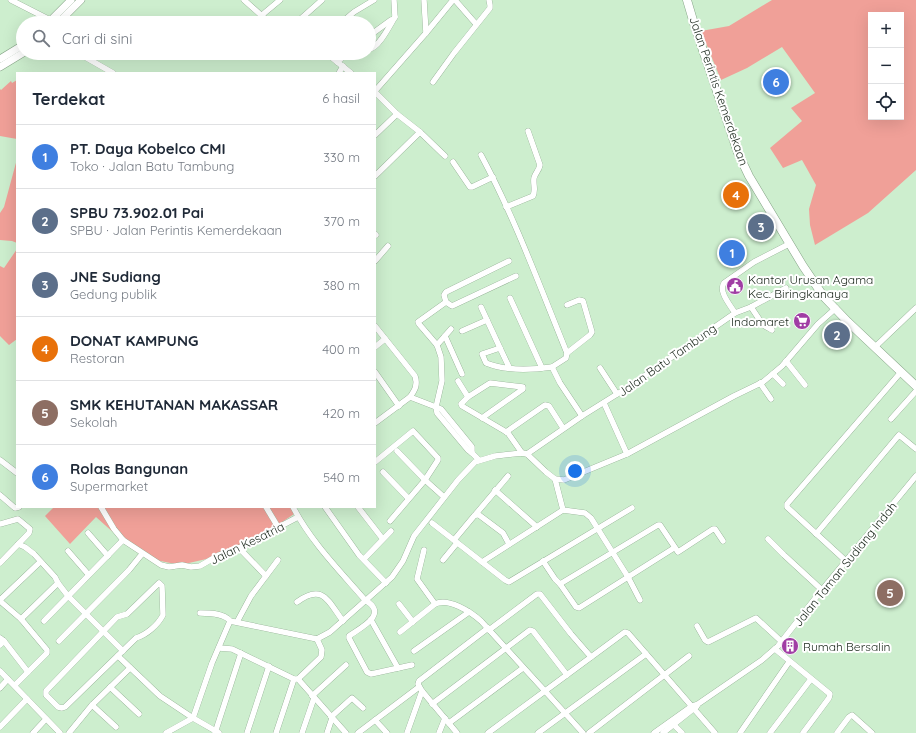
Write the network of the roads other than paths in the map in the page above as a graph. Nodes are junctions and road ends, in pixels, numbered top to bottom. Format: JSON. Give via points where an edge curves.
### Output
{"nodes":[{"id":1,"x":11,"y":0,"type":"edge"},
{"id":2,"x":71,"y":0,"type":"edge"},
{"id":3,"x":80,"y":0,"type":"edge"},
{"id":4,"x":244,"y":0,"type":"edge"},
{"id":5,"x":280,"y":0,"type":"edge"},
{"id":6,"x":322,"y":0,"type":"edge"},
{"id":7,"x":374,"y":0,"type":"edge"},
{"id":8,"x":394,"y":0,"type":"edge"},
{"id":9,"x":424,"y":0,"type":"edge"},
{"id":10,"x":454,"y":0,"type":"edge"},
{"id":11,"x":489,"y":0,"type":"edge"},
{"id":12,"x":687,"y":0,"type":"edge"},
{"id":13,"x":262,"y":15,"type":"joint"},
{"id":14,"x":42,"y":16,"type":"edge"},
{"id":15,"x":58,"y":16,"type":"edge"},
{"id":16,"x":60,"y":16,"type":"edge"},
{"id":17,"x":304,"y":16,"type":"edge"},
{"id":18,"x":349,"y":16,"type":"edge"},
{"id":19,"x":395,"y":17,"type":"junction"},
{"id":20,"x":476,"y":24,"type":"junction"},
{"id":21,"x":376,"y":31,"type":"edge"},
{"id":22,"x":426,"y":33,"type":"junction"},
{"id":23,"x":376,"y":44,"type":"edge"},
{"id":24,"x":16,"y":49,"type":"edge"},
{"id":25,"x":16,"y":57,"type":"edge"},
{"id":26,"x":0,"y":59,"type":"edge"},
{"id":27,"x":90,"y":60,"type":"edge"},
{"id":28,"x":335,"y":60,"type":"edge"},
{"id":29,"x":338,"y":62,"type":"joint"},
{"id":30,"x":343,"y":66,"type":"junction"},
{"id":31,"x":0,"y":67,"type":"edge"},
{"id":32,"x":111,"y":72,"type":"edge"},
{"id":33,"x":340,"y":72,"type":"edge"},
{"id":34,"x":351,"y":72,"type":"edge"},
{"id":35,"x":433,"y":82,"type":"dead end"},
{"id":36,"x":376,"y":91,"type":"edge"},
{"id":37,"x":376,"y":93,"type":"edge"},
{"id":38,"x":397,"y":114,"type":"junction"},
{"id":39,"x":528,"y":131,"type":"dead end"},
{"id":40,"x":420,"y":132,"type":"junction"},
{"id":41,"x":376,"y":134,"type":"edge"},
{"id":42,"x":481,"y":155,"type":"dead end"},
{"id":43,"x":445,"y":156,"type":"dead end"},
{"id":44,"x":453,"y":162,"type":"dead end"},
{"id":45,"x":376,"y":175,"type":"edge"},
{"id":46,"x":493,"y":177,"type":"junction"},
{"id":47,"x":506,"y":207,"type":"junction"},
{"id":48,"x":789,"y":244,"type":"junction"},
{"id":49,"x":388,"y":246,"type":"dead end"},
{"id":50,"x":376,"y":260,"type":"edge"},
{"id":51,"x":509,"y":261,"type":"dead end"},
{"id":52,"x":516,"y":276,"type":"dead end"},
{"id":53,"x":786,"y":288,"type":"dead end"},
{"id":54,"x":510,"y":298,"type":"dead end"},
{"id":55,"x":446,"y":302,"type":"junction"},
{"id":56,"x":567,"y":305,"type":"dead end"},
{"id":57,"x":482,"y":307,"type":"dead end"},
{"id":58,"x":751,"y":307,"type":"junction"},
{"id":59,"x":836,"y":308,"type":"junction"},
{"id":60,"x":916,"y":308,"type":"edge"},
{"id":61,"x":735,"y":313,"type":"junction"},
{"id":62,"x":487,"y":320,"type":"junction"},
{"id":63,"x":376,"y":327,"type":"edge"},
{"id":64,"x":451,"y":330,"type":"dead end"},
{"id":65,"x":772,"y":330,"type":"dead end"},
{"id":66,"x":462,"y":331,"type":"dead end"},
{"id":67,"x":445,"y":336,"type":"junction"},
{"id":68,"x":385,"y":339,"type":"junction"},
{"id":69,"x":437,"y":345,"type":"junction"},
{"id":70,"x":376,"y":346,"type":"edge"},
{"id":71,"x":875,"y":347,"type":"junction"},
{"id":72,"x":500,"y":348,"type":"junction"},
{"id":73,"x":567,"y":353,"type":"junction"},
{"id":74,"x":786,"y":361,"type":"junction"},
{"id":75,"x":552,"y":367,"type":"junction"},
{"id":76,"x":509,"y":368,"type":"junction"},
{"id":77,"x":542,"y":368,"type":"junction"},
{"id":78,"x":600,"y":368,"type":"dead end"},
{"id":79,"x":901,"y":372,"type":"junction"},
{"id":80,"x":376,"y":374,"type":"edge"},
{"id":81,"x":462,"y":374,"type":"dead end"},
{"id":82,"x":773,"y":374,"type":"junction"},
{"id":83,"x":381,"y":381,"type":"junction"},
{"id":84,"x":458,"y":381,"type":"dead end"},
{"id":85,"x":760,"y":383,"type":"junction"},
{"id":86,"x":783,"y":384,"type":"dead end"},
{"id":87,"x":805,"y":384,"type":"dead end"},
{"id":88,"x":376,"y":385,"type":"edge"},
{"id":89,"x":916,"y":386,"type":"edge"},
{"id":90,"x":916,"y":391,"type":"edge"},
{"id":91,"x":617,"y":394,"type":"junction"},
{"id":92,"x":410,"y":397,"type":"junction"},
{"id":93,"x":468,"y":397,"type":"junction"},
{"id":94,"x":772,"y":399,"type":"dead end"},
{"id":95,"x":604,"y":403,"type":"junction"},
{"id":96,"x":399,"y":406,"type":"junction"},
{"id":97,"x":436,"y":407,"type":"junction"},
{"id":98,"x":582,"y":416,"type":"junction"},
{"id":99,"x":482,"y":418,"type":"junction"},
{"id":100,"x":891,"y":419,"type":"dead end"},
{"id":101,"x":376,"y":422,"type":"edge"},
{"id":102,"x":563,"y":428,"type":"junction"},
{"id":103,"x":506,"y":432,"type":"junction"},
{"id":104,"x":916,"y":449,"type":"edge"},
{"id":105,"x":397,"y":450,"type":"dead end"},
{"id":106,"x":524,"y":453,"type":"junction"},
{"id":107,"x":627,"y":454,"type":"junction"},
{"id":108,"x":0,"y":460,"type":"edge"},
{"id":109,"x":479,"y":460,"type":"junction"},
{"id":110,"x":376,"y":461,"type":"edge"},
{"id":111,"x":16,"y":472,"type":"edge"},
{"id":112,"x":383,"y":472,"type":"dead end"},
{"id":113,"x":508,"y":476,"type":"dead end"},
{"id":114,"x":916,"y":476,"type":"edge"},
{"id":115,"x":555,"y":479,"type":"junction"},
{"id":116,"x":424,"y":480,"type":"junction"},
{"id":117,"x":495,"y":490,"type":"junction"},
{"id":118,"x":0,"y":495,"type":"edge"},
{"id":119,"x":444,"y":497,"type":"junction"},
{"id":120,"x":408,"y":498,"type":"junction"},
{"id":121,"x":16,"y":508,"type":"edge"},
{"id":122,"x":102,"y":508,"type":"edge"},
{"id":123,"x":267,"y":508,"type":"edge"},
{"id":124,"x":294,"y":508,"type":"edge"},
{"id":125,"x":326,"y":508,"type":"edge"},
{"id":126,"x":359,"y":508,"type":"edge"},
{"id":127,"x":632,"y":508,"type":"dead end"},
{"id":128,"x":563,"y":510,"type":"junction"},
{"id":129,"x":475,"y":515,"type":"junction"},
{"id":130,"x":298,"y":517,"type":"junction"},
{"id":131,"x":390,"y":521,"type":"dead end"},
{"id":132,"x":432,"y":523,"type":"dead end"},
{"id":133,"x":0,"y":524,"type":"edge"},
{"id":134,"x":278,"y":527,"type":"junction"},
{"id":135,"x":537,"y":527,"type":"junction"},
{"id":136,"x":597,"y":528,"type":"junction"},
{"id":137,"x":390,"y":530,"type":"dead end"},
{"id":138,"x":88,"y":533,"type":"dead end"},
{"id":139,"x":816,"y":534,"type":"junction"},
{"id":140,"x":382,"y":538,"type":"junction"},
{"id":141,"x":768,"y":539,"type":"dead end"},
{"id":142,"x":123,"y":540,"type":"junction"},
{"id":143,"x":456,"y":541,"type":"junction"},
{"id":144,"x":723,"y":541,"type":"dead end"},
{"id":145,"x":18,"y":544,"type":"junction"},
{"id":146,"x":509,"y":544,"type":"junction"},
{"id":147,"x":239,"y":548,"type":"junction"},
{"id":148,"x":674,"y":548,"type":"junction"},
{"id":149,"x":424,"y":550,"type":"dead end"},
{"id":150,"x":68,"y":551,"type":"dead end"},
{"id":151,"x":613,"y":552,"type":"junction"},
{"id":152,"x":142,"y":554,"type":"junction"},
{"id":153,"x":108,"y":556,"type":"junction"},
{"id":154,"x":364,"y":559,"type":"junction"},
{"id":155,"x":278,"y":560,"type":"dead end"},
{"id":156,"x":443,"y":560,"type":"dead end"},
{"id":157,"x":543,"y":561,"type":"junction"},
{"id":158,"x":846,"y":561,"type":"junction"},
{"id":159,"x":0,"y":562,"type":"edge"},
{"id":160,"x":40,"y":562,"type":"junction"},
{"id":161,"x":482,"y":562,"type":"junction"},
{"id":162,"x":88,"y":574,"type":"junction"},
{"id":163,"x":266,"y":576,"type":"junction"},
{"id":164,"x":628,"y":577,"type":"junction"},
{"id":165,"x":58,"y":583,"type":"junction"},
{"id":166,"x":386,"y":583,"type":"junction"},
{"id":167,"x":560,"y":584,"type":"junction"},
{"id":168,"x":822,"y":590,"type":"junction"},
{"id":169,"x":68,"y":596,"type":"junction"},
{"id":170,"x":0,"y":600,"type":"edge"},
{"id":171,"x":365,"y":600,"type":"junction"},
{"id":172,"x":640,"y":600,"type":"dead end"},
{"id":173,"x":297,"y":602,"type":"dead end"},
{"id":174,"x":399,"y":604,"type":"dead end"},
{"id":175,"x":435,"y":604,"type":"junction"},
{"id":176,"x":469,"y":612,"type":"junction"},
{"id":177,"x":200,"y":613,"type":"dead end"},
{"id":178,"x":86,"y":614,"type":"junction"},
{"id":179,"x":21,"y":619,"type":"junction"},
{"id":180,"x":371,"y":620,"type":"junction"},
{"id":181,"x":44,"y":621,"type":"dead end"},
{"id":182,"x":230,"y":621,"type":"junction"},
{"id":183,"x":343,"y":621,"type":"junction"},
{"id":184,"x":237,"y":622,"type":"junction"},
{"id":185,"x":413,"y":622,"type":"junction"},
{"id":186,"x":697,"y":626,"type":"dead end"},
{"id":187,"x":489,"y":629,"type":"junction"},
{"id":188,"x":104,"y":632,"type":"junction"},
{"id":189,"x":400,"y":632,"type":"dead end"},
{"id":190,"x":317,"y":639,"type":"junction"},
{"id":191,"x":1,"y":641,"type":"edge"},
{"id":192,"x":59,"y":641,"type":"dead end"},
{"id":193,"x":782,"y":642,"type":"junction"},
{"id":194,"x":219,"y":648,"type":"junction"},
{"id":195,"x":505,"y":648,"type":"junction"},
{"id":196,"x":775,"y":649,"type":"junction"},
{"id":197,"x":123,"y":652,"type":"junction"},
{"id":198,"x":414,"y":652,"type":"dead end"},
{"id":199,"x":241,"y":653,"type":"junction"},
{"id":200,"x":646,"y":654,"type":"junction"},
{"id":201,"x":118,"y":656,"type":"junction"},
{"id":202,"x":689,"y":656,"type":"dead end"},
{"id":203,"x":591,"y":657,"type":"junction"},
{"id":204,"x":789,"y":662,"type":"junction"},
{"id":205,"x":346,"y":665,"type":"dead end"},
{"id":206,"x":412,"y":665,"type":"dead end"},
{"id":207,"x":269,"y":666,"type":"junction"},
{"id":208,"x":130,"y":668,"type":"junction"},
{"id":209,"x":398,"y":668,"type":"junction"},
{"id":210,"x":523,"y":668,"type":"junction"},
{"id":211,"x":0,"y":671,"type":"edge"},
{"id":212,"x":28,"y":672,"type":"junction"},
{"id":213,"x":567,"y":675,"type":"junction"},
{"id":214,"x":665,"y":676,"type":"junction"},
{"id":215,"x":8,"y":679,"type":"junction"},
{"id":216,"x":296,"y":679,"type":"junction"},
{"id":217,"x":811,"y":679,"type":"junction"},
{"id":218,"x":15,"y":685,"type":"junction"},
{"id":219,"x":110,"y":686,"type":"junction"},
{"id":220,"x":0,"y":688,"type":"edge"},
{"id":221,"x":420,"y":689,"type":"junction"},
{"id":222,"x":545,"y":691,"type":"junction"},
{"id":223,"x":313,"y":697,"type":"junction"},
{"id":224,"x":27,"y":699,"type":"junction"},
{"id":225,"x":432,"y":704,"type":"junction"},
{"id":226,"x":92,"y":705,"type":"junction"},
{"id":227,"x":695,"y":706,"type":"junction"},
{"id":228,"x":363,"y":708,"type":"dead end"},
{"id":229,"x":139,"y":714,"type":"dead end"},
{"id":230,"x":565,"y":714,"type":"junction"},
{"id":231,"x":193,"y":718,"type":"junction"},
{"id":232,"x":331,"y":718,"type":"junction"},
{"id":233,"x":445,"y":718,"type":"junction"},
{"id":234,"x":46,"y":719,"type":"junction"},
{"id":235,"x":375,"y":720,"type":"junction"},
{"id":236,"x":449,"y":723,"type":"junction"},
{"id":237,"x":674,"y":725,"type":"junction"},
{"id":238,"x":0,"y":727,"type":"edge"},
{"id":239,"x":116,"y":727,"type":"dead end"},
{"id":240,"x":168,"y":732,"type":"edge"},
{"id":241,"x":217,"y":732,"type":"edge"},
{"id":242,"x":33,"y":733,"type":"edge"},
{"id":243,"x":60,"y":733,"type":"edge"},
{"id":244,"x":69,"y":733,"type":"edge"},
{"id":245,"x":246,"y":733,"type":"edge"},
{"id":246,"x":276,"y":733,"type":"edge"},
{"id":247,"x":302,"y":733,"type":"edge"},
{"id":248,"x":327,"y":733,"type":"edge"},
{"id":249,"x":346,"y":733,"type":"edge"},
{"id":250,"x":358,"y":733,"type":"edge"},
{"id":251,"x":387,"y":733,"type":"edge"},
{"id":252,"x":407,"y":733,"type":"edge"},
{"id":253,"x":440,"y":733,"type":"edge"},
{"id":254,"x":457,"y":733,"type":"edge"},
{"id":255,"x":488,"y":733,"type":"edge"},
{"id":256,"x":538,"y":733,"type":"edge"},
{"id":257,"x":583,"y":733,"type":"edge"},
{"id":258,"x":590,"y":733,"type":"edge"},
{"id":259,"x":654,"y":733,"type":"edge"},
{"id":260,"x":663,"y":733,"type":"edge"},
{"id":261,"x":682,"y":733,"type":"edge"},
{"id":262,"x":715,"y":733,"type":"edge"},
{"id":263,"x":740,"y":733,"type":"edge"},
{"id":264,"x":770,"y":733,"type":"edge"},
{"id":265,"x":803,"y":733,"type":"edge"},
{"id":266,"x":837,"y":733,"type":"edge"},
{"id":267,"x":872,"y":733,"type":"edge"}],
"edges":[{"from":1,"to":14,"type":"street"},
{"from":2,"to":15,"type":"main road"},
{"from":3,"to":16,"type":"main road"},
{"from":4,"to":13,"type":"street"},
{"from":5,"to":13,"type":"street"},
{"from":6,"to":17,"type":"street"},
{"from":7,"to":18,"type":"street"},
{"from":8,"to":19,"type":"street"},
{"from":9,"to":22,"type":"street"},
{"from":10,"to":20,"type":"street"},
{"from":10,"to":22,"type":"street"},
{"from":11,"to":20,"type":"street","via":[[490,8]]},
{"from":12,"to":48,"type":"highway","name":"Jalan Perintis Kemerdekaan","via":[[738,153]]},
{"from":19,"to":21,"type":"street"},
{"from":19,"to":23,"type":"street"},
{"from":20,"to":35,"type":"street"},
{"from":22,"to":36,"type":"street"},
{"from":24,"to":26,"type":"main road"},
{"from":25,"to":31,"type":"main road"},
{"from":27,"to":32,"type":"street"},
{"from":28,"to":29,"type":"street"},
{"from":29,"to":30,"type":"street"},
{"from":30,"to":33,"type":"street"},
{"from":30,"to":34,"type":"street"},
{"from":37,"to":38,"type":"street"},
{"from":38,"to":40,"type":"street"},
{"from":38,"to":41,"type":"street"},
{"from":39,"to":47,"type":"street","via":[[540,165],[534,178],[535,192],[533,196]]},
{"from":40,"to":43,"type":"street"},
{"from":40,"to":45,"type":"street"},
{"from":42,"to":46,"type":"street"},
{"from":44,"to":46,"type":"street","via":[[470,187]]},
{"from":46,"to":47,"type":"street"},
{"from":47,"to":73,"type":"street"},
{"from":48,"to":59,"type":"highway","name":"Jalan Perintis Kemerdekaan","via":[[817,288]]},
{"from":48,"to":61,"type":"street","via":[[754,262],[724,282],[722,291]]},
{"from":49,"to":50,"type":"street"},
{"from":51,"to":55,"type":"street","via":[[446,292]]},
{"from":52,"to":55,"type":"street","via":[[452,306]]},
{"from":53,"to":58,"type":"street","name":"Jalan Batu Tambung"},
{"from":54,"to":77,"type":"street"},
{"from":55,"to":69,"type":"street","via":[[418,322]]},
{"from":56,"to":73,"type":"street","via":[[583,301],[592,332]]},
{"from":57,"to":62,"type":"street"},
{"from":58,"to":61,"type":"street","name":"Jalan Batu Tambung"},
{"from":58,"to":65,"type":"street","via":[[763,325]]},
{"from":59,"to":71,"type":"highway","name":"Jalan Perintis Kemerdekaan"},
{"from":59,"to":74,"type":"street","via":[[818,324]]},
{"from":60,"to":71,"type":"street"},
{"from":61,"to":91,"type":"street","name":"Jalan Batu Tambung"},
{"from":62,"to":66,"type":"street"},
{"from":62,"to":72,"type":"street"},
{"from":63,"to":68,"type":"street"},
{"from":64,"to":67,"type":"street"},
{"from":67,"to":69,"type":"street"},
{"from":67,"to":81,"type":"street"},
{"from":68,"to":70,"type":"street"},
{"from":68,"to":92,"type":"street","via":[[417,380],[416,389]]},
{"from":69,"to":97,"type":"street","via":[[442,373]]},
{"from":71,"to":79,"type":"highway","name":"Jalan Perintis Kemerdekaan"},
{"from":72,"to":76,"type":"street"},
{"from":72,"to":76,"type":"street","via":[[483,353],[485,362]]},
{"from":73,"to":75,"type":"street","via":[[566,358]]},
{"from":74,"to":82,"type":"street"},
{"from":74,"to":87,"type":"street"},
{"from":75,"to":77,"type":"street"},
{"from":75,"to":98,"type":"street"},
{"from":76,"to":77,"type":"street"},
{"from":78,"to":91,"type":"street"},
{"from":79,"to":89,"type":"highway","name":"Jalan Perintis Kemerdekaan"},
{"from":79,"to":139,"type":"street","via":[[788,504],[787,507]]},
{"from":80,"to":83,"type":"street"},
{"from":82,"to":85,"type":"street"},
{"from":82,"to":86,"type":"street"},
{"from":83,"to":88,"type":"street"},
{"from":83,"to":96,"type":"street"},
{"from":84,"to":93,"type":"street"},
{"from":85,"to":94,"type":"street"},
{"from":85,"to":107,"type":"street"},
{"from":90,"to":100,"type":"street"},
{"from":91,"to":95,"type":"street","name":"Jalan Batu Tambung"},
{"from":92,"to":96,"type":"street"},
{"from":92,"to":97,"type":"street"},
{"from":93,"to":99,"type":"street","via":[[461,405]]},
{"from":93,"to":99,"type":"street","via":[[492,382],[523,388]]},
{"from":95,"to":98,"type":"street","name":"Jalan Batu Tambung"},
{"from":95,"to":107,"type":"street"},
{"from":96,"to":101,"type":"street"},
{"from":97,"to":109,"type":"street","via":[[437,413]]},
{"from":98,"to":102,"type":"street","name":"Jalan Batu Tambung"},
{"from":99,"to":103,"type":"street"},
{"from":102,"to":103,"type":"street","via":[[549,406],[545,405]]},
{"from":102,"to":106,"type":"street","name":"Jalan Batu Tambung"},
{"from":103,"to":106,"type":"street"},
{"from":104,"to":139,"type":"street","via":[[899,435]]},
{"from":105,"to":116,"type":"street"},
{"from":106,"to":109,"type":"street"},
{"from":106,"to":115,"type":"street"},
{"from":107,"to":115,"type":"street","via":[[568,479]]},
{"from":108,"to":111,"type":"street"},
{"from":109,"to":119,"type":"street"},
{"from":110,"to":116,"type":"street","via":[[413,431],[438,459]]},
{"from":112,"to":120,"type":"street"},
{"from":113,"to":117,"type":"street"},
{"from":114,"to":158,"type":"street","name":"Jalan Taman Sudiang Indah"},
{"from":115,"to":128,"type":"street"},
{"from":116,"to":119,"type":"street"},
{"from":116,"to":120,"type":"street"},
{"from":117,"to":129,"type":"street"},
{"from":117,"to":135,"type":"street"},
{"from":118,"to":121,"type":"street"},
{"from":119,"to":166,"type":"street","via":[[414,536],[403,561]]},
{"from":120,"to":131,"type":"street"},
{"from":122,"to":142,"type":"street","name":"Jalan Kesatria"},
{"from":123,"to":134,"type":"street"},
{"from":124,"to":130,"type":"street"},
{"from":125,"to":154,"type":"street"},
{"from":126,"to":140,"type":"street"},
{"from":127,"to":136,"type":"street"},
{"from":128,"to":135,"type":"street"},
{"from":128,"to":136,"type":"street","via":[[585,513]]},
{"from":129,"to":143,"type":"street"},
{"from":129,"to":146,"type":"street","via":[[503,533]]},
{"from":130,"to":134,"type":"street","name":"Jalan Kesatria"},
{"from":130,"to":171,"type":"street","via":[[323,552]]},
{"from":132,"to":143,"type":"street"},
{"from":133,"to":145,"type":"street","via":[[18,519],[29,527],[29,533]]},
{"from":134,"to":147,"type":"street","name":"Jalan Kesatria"},
{"from":135,"to":146,"type":"street"},
{"from":136,"to":151,"type":"street"},
{"from":136,"to":157,"type":"street"},
{"from":137,"to":140,"type":"street"},
{"from":138,"to":153,"type":"street"},
{"from":139,"to":158,"type":"street"},
{"from":140,"to":154,"type":"street"},
{"from":141,"to":168,"type":"street"},
{"from":142,"to":152,"type":"street","name":"Jalan Kesatria"},
{"from":142,"to":153,"type":"street"},
{"from":143,"to":156,"type":"street"},
{"from":143,"to":161,"type":"street"},
{"from":144,"to":148,"type":"street","via":[[713,529],[679,552]]},
{"from":145,"to":159,"type":"street"},
{"from":145,"to":160,"type":"street","via":[[29,549]]},
{"from":146,"to":161,"type":"street"},
{"from":147,"to":152,"type":"street","name":"Jalan Kesatria","via":[[195,567],[164,566]]},
{"from":147,"to":163,"type":"street"},
{"from":148,"to":151,"type":"street","via":[[658,525]]},
{"from":148,"to":164,"type":"street"},
{"from":149,"to":175,"type":"street","via":[[417,579]]},
{"from":150,"to":162,"type":"street"},
{"from":151,"to":164,"type":"street"},
{"from":151,"to":167,"type":"street"},
{"from":152,"to":178,"type":"street"},
{"from":153,"to":162,"type":"street"},
{"from":154,"to":166,"type":"street"},
{"from":155,"to":163,"type":"street"},
{"from":157,"to":161,"type":"street","via":[[509,582]]},
{"from":157,"to":167,"type":"street"},
{"from":158,"to":168,"type":"street","name":"Jalan Taman Sudiang Indah"},
{"from":160,"to":165,"type":"street"},
{"from":160,"to":170,"type":"street"},
{"from":162,"to":169,"type":"street"},
{"from":163,"to":184,"type":"street","via":[[248,600]]},
{"from":164,"to":167,"type":"street","via":[[579,608]]},
{"from":164,"to":172,"type":"street"},
{"from":165,"to":169,"type":"street"},
{"from":165,"to":179,"type":"street"},
{"from":166,"to":171,"type":"street"},
{"from":168,"to":193,"type":"street","name":"Jalan Taman Sudiang Indah"},
{"from":169,"to":178,"type":"street"},
{"from":169,"to":181,"type":"street"},
{"from":170,"to":179,"type":"street"},
{"from":171,"to":180,"type":"street","via":[[375,608]]},
{"from":171,"to":183,"type":"street"},
{"from":173,"to":183,"type":"street","via":[[305,596],[318,593],[327,599]]},
{"from":174,"to":185,"type":"street"},
{"from":175,"to":176,"type":"street","via":[[446,602]]},
{"from":175,"to":185,"type":"street"},
{"from":176,"to":187,"type":"street"},
{"from":176,"to":198,"type":"street"},
{"from":177,"to":182,"type":"street","via":[[223,616]]},
{"from":178,"to":188,"type":"street"},
{"from":178,"to":192,"type":"street"},
{"from":179,"to":212,"type":"street","via":[[47,650]]},
{"from":180,"to":209,"type":"street"},
{"from":180,"to":209,"type":"street","via":[[348,638],[369,673]]},
{"from":182,"to":184,"type":"street"},
{"from":182,"to":194,"type":"street"},
{"from":183,"to":190,"type":"street"},
{"from":184,"to":190,"type":"street"},
{"from":185,"to":189,"type":"street"},
{"from":186,"to":193,"type":"street","via":[[708,642],[756,618]]},
{"from":187,"to":195,"type":"street"},
{"from":187,"to":203,"type":"street","via":[[540,594]]},
{"from":187,"to":221,"type":"street","via":[[420,680]]},
{"from":188,"to":197,"type":"street"},
{"from":188,"to":197,"type":"street","via":[[117,617],[127,614],[157,584],[161,584],[162,617],[145,635],[136,638]]},
{"from":188,"to":201,"type":"street","via":[[48,689],[46,695],[58,707],[64,708]]},
{"from":190,"to":216,"type":"street","via":[[322,650],[321,658]]},
{"from":191,"to":212,"type":"street"},
{"from":193,"to":196,"type":"street","name":"Jalan Taman Sudiang Indah"},
{"from":194,"to":199,"type":"street"},
{"from":194,"to":231,"type":"street"},
{"from":195,"to":210,"type":"street"},
{"from":195,"to":213,"type":"street","via":[[531,630]]},
{"from":195,"to":225,"type":"street"},
{"from":196,"to":204,"type":"street"},
{"from":196,"to":227,"type":"street","name":"Jalan Taman Sudiang Indah"},
{"from":197,"to":201,"type":"street"},
{"from":199,"to":207,"type":"street"},
{"from":199,"to":241,"type":"street"},
{"from":200,"to":203,"type":"street","via":[[628,633],[624,632]]},
{"from":200,"to":214,"type":"street"},
{"from":200,"to":230,"type":"street"},
{"from":201,"to":208,"type":"street"},
{"from":202,"to":214,"type":"street"},
{"from":203,"to":213,"type":"street"},
{"from":204,"to":217,"type":"street"},
{"from":204,"to":263,"type":"street"},
{"from":205,"to":223,"type":"street"},
{"from":206,"to":209,"type":"street"},
{"from":207,"to":216,"type":"street"},
{"from":207,"to":245,"type":"street"},
{"from":208,"to":219,"type":"street"},
{"from":208,"to":231,"type":"street","via":[[160,696]]},
{"from":210,"to":222,"type":"street"},
{"from":210,"to":236,"type":"street"},
{"from":211,"to":215,"type":"street"},
{"from":212,"to":218,"type":"street"},
{"from":213,"to":222,"type":"street"},
{"from":214,"to":227,"type":"street"},
{"from":214,"to":258,"type":"street"},
{"from":215,"to":218,"type":"street"},
{"from":215,"to":220,"type":"street"},
{"from":216,"to":223,"type":"street"},
{"from":216,"to":246,"type":"street"},
{"from":217,"to":264,"type":"street"},
{"from":217,"to":265,"type":"street","via":[[830,694]]},
{"from":218,"to":224,"type":"street"},
{"from":219,"to":226,"type":"street"},
{"from":219,"to":229,"type":"street"},
{"from":221,"to":225,"type":"street"},
{"from":221,"to":235,"type":"street"},
{"from":221,"to":252,"type":"street"},
{"from":222,"to":230,"type":"street"},
{"from":222,"to":255,"type":"street"},
{"from":223,"to":232,"type":"street"},
{"from":223,"to":247,"type":"street"},
{"from":224,"to":234,"type":"street"},
{"from":224,"to":238,"type":"street"},
{"from":225,"to":233,"type":"street"},
{"from":226,"to":239,"type":"street"},
{"from":226,"to":244,"type":"street"},
{"from":227,"to":237,"type":"street"},
{"from":227,"to":259,"type":"street","name":"Jalan Taman Sudiang Indah"},
{"from":227,"to":262,"type":"street"},
{"from":228,"to":232,"type":"street","via":[[352,698]]},
{"from":230,"to":256,"type":"street"},
{"from":230,"to":257,"type":"street"},
{"from":231,"to":240,"type":"street"},
{"from":231,"to":241,"type":"street"},
{"from":232,"to":248,"type":"street"},
{"from":232,"to":249,"type":"street"},
{"from":233,"to":236,"type":"street"},
{"from":233,"to":253,"type":"street"},
{"from":234,"to":242,"type":"street"},
{"from":234,"to":243,"type":"street"},
{"from":235,"to":250,"type":"street"},
{"from":235,"to":251,"type":"street"},
{"from":236,"to":254,"type":"street"},
{"from":237,"to":260,"type":"street"},
{"from":237,"to":261,"type":"street"},
{"from":266,"to":267,"type":"street","via":[[852,715]]}]}
